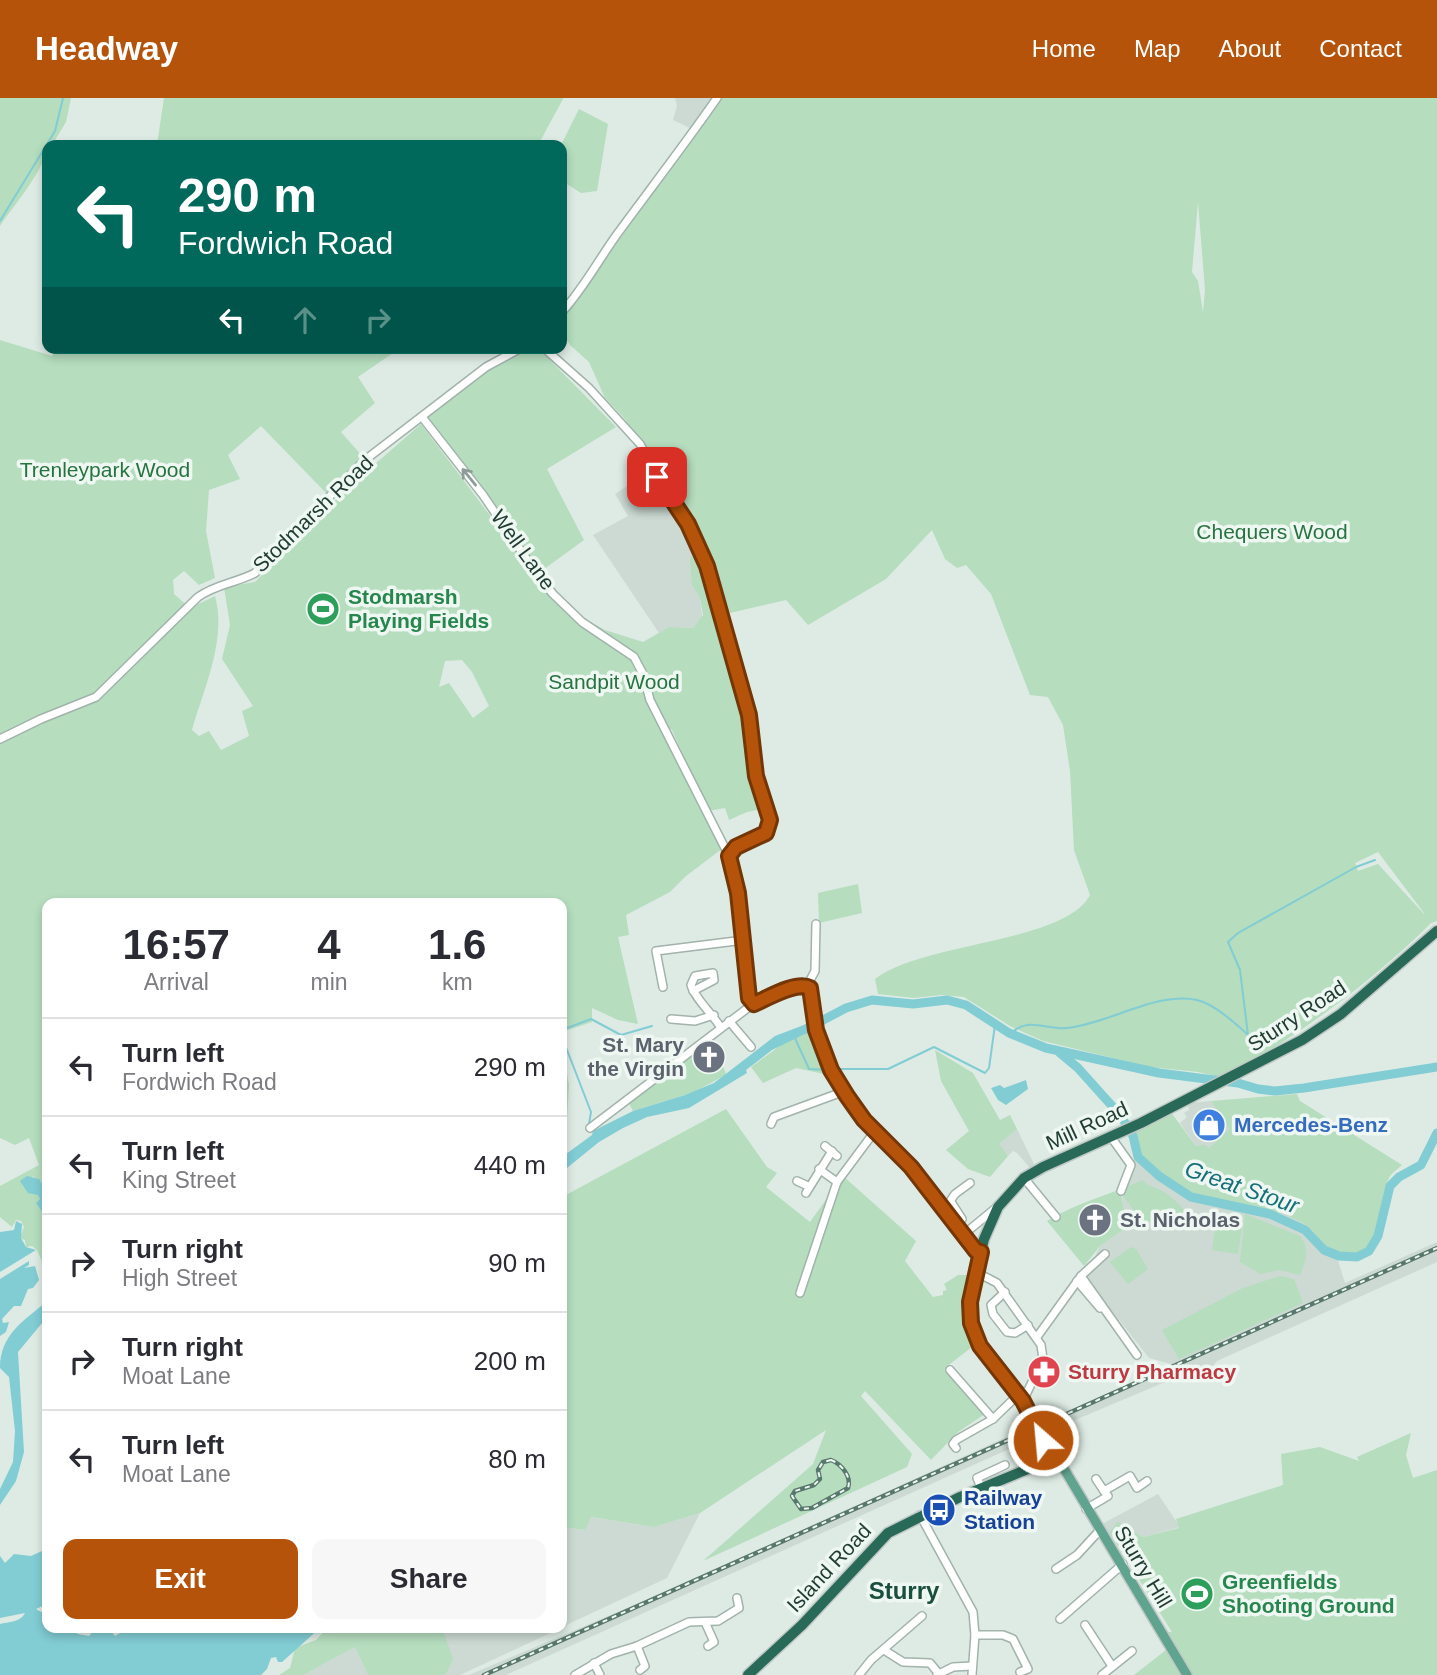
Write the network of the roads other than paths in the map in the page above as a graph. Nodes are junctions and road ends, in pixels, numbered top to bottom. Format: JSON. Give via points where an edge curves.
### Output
{"nodes":[{"id":1,"x":717,"y":98,"type":"edge"},
{"id":2,"x":567,"y":306,"type":"edge"},
{"id":3,"x":510,"y":354,"type":"edge"},
{"id":4,"x":551,"y":354,"type":"edge"},
{"id":5,"x":422,"y":417,"type":"junction"},
{"id":6,"x":0,"y":739,"type":"edge"},
{"id":7,"x":729,"y":856,"type":"junction"},
{"id":8,"x":816,"y":924,"type":"dead end"},
{"id":9,"x":1437,"y":931,"type":"edge"},
{"id":10,"x":744,"y":940,"type":"junction"},
{"id":11,"x":807,"y":986,"type":"junction"},
{"id":12,"x":663,"y":987,"type":"dead end"},
{"id":13,"x":693,"y":991,"type":"dead end"},
{"id":14,"x":752,"y":1004,"type":"junction"},
{"id":15,"x":714,"y":1015,"type":"junction"},
{"id":16,"x":671,"y":1019,"type":"dead end"},
{"id":17,"x":729,"y":1021,"type":"junction"},
{"id":18,"x":720,"y":1030,"type":"junction"},
{"id":19,"x":751,"y":1047,"type":"dead end"},
{"id":20,"x":845,"y":1091,"type":"junction"},
{"id":21,"x":1201,"y":1093,"type":"joint"},
{"id":22,"x":771,"y":1124,"type":"dead end"},
{"id":23,"x":590,"y":1128,"type":"dead end"},
{"id":24,"x":875,"y":1130,"type":"junction"},
{"id":25,"x":1114,"y":1136,"type":"junction"},
{"id":26,"x":831,"y":1151,"type":"dead end"},
{"id":27,"x":819,"y":1169,"type":"junction"},
{"id":28,"x":1024,"y":1178,"type":"junction"},
{"id":29,"x":797,"y":1181,"type":"dead end"},
{"id":30,"x":837,"y":1182,"type":"junction"},
{"id":31,"x":970,"y":1183,"type":"dead end"},
{"id":32,"x":1121,"y":1191,"type":"dead end"},
{"id":33,"x":951,"y":1202,"type":"junction"},
{"id":34,"x":998,"y":1207,"type":"junction"},
{"id":35,"x":944,"y":1210,"type":"junction"},
{"id":36,"x":1056,"y":1217,"type":"dead end"},
{"id":37,"x":962,"y":1219,"type":"dead end"},
{"id":38,"x":963,"y":1235,"type":"junction"},
{"id":39,"x":981,"y":1252,"type":"junction"},
{"id":40,"x":1105,"y":1254,"type":"dead end"},
{"id":41,"x":976,"y":1272,"type":"junction"},
{"id":42,"x":1079,"y":1278,"type":"junction"},
{"id":43,"x":1005,"y":1292,"type":"junction"},
{"id":44,"x":800,"y":1293,"type":"dead end"},
{"id":45,"x":1028,"y":1325,"type":"junction"},
{"id":46,"x":1037,"y":1336,"type":"junction"},
{"id":47,"x":1137,"y":1355,"type":"dead end"},
{"id":48,"x":950,"y":1370,"type":"dead end"},
{"id":49,"x":1021,"y":1397,"type":"junction"},
{"id":50,"x":990,"y":1420,"type":"junction"},
{"id":51,"x":956,"y":1448,"type":"dead end"},
{"id":52,"x":1044,"y":1455,"type":"junction"},
{"id":53,"x":1005,"y":1465,"type":"dead end"},
{"id":54,"x":1096,"y":1479,"type":"dead end"},
{"id":55,"x":1147,"y":1480,"type":"dead end"},
{"id":56,"x":981,"y":1487,"type":"junction"},
{"id":57,"x":1108,"y":1497,"type":"junction"},
{"id":58,"x":1086,"y":1508,"type":"junction"},
{"id":59,"x":920,"y":1515,"type":"junction"},
{"id":60,"x":1100,"y":1530,"type":"junction"},
{"id":61,"x":1123,"y":1564,"type":"junction"},
{"id":62,"x":1056,"y":1569,"type":"dead end"},
{"id":63,"x":737,"y":1598,"type":"dead end"},
{"id":64,"x":922,"y":1616,"type":"dead end"},
{"id":65,"x":1060,"y":1619,"type":"dead end"},
{"id":66,"x":705,"y":1622,"type":"junction"},
{"id":67,"x":1085,"y":1625,"type":"dead end"},
{"id":68,"x":975,"y":1635,"type":"junction"},
{"id":69,"x":637,"y":1646,"type":"junction"},
{"id":70,"x":708,"y":1646,"type":"dead end"},
{"id":71,"x":884,"y":1650,"type":"junction"},
{"id":72,"x":1132,"y":1651,"type":"dead end"},
{"id":73,"x":594,"y":1663,"type":"junction"},
{"id":74,"x":1112,"y":1665,"type":"junction"},
{"id":75,"x":972,"y":1666,"type":"junction"},
{"id":76,"x":640,"y":1670,"type":"dead end"},
{"id":77,"x":1020,"y":1671,"type":"dead end"},
{"id":78,"x":938,"y":1674,"type":"edge"},
{"id":79,"x":575,"y":1675,"type":"edge"},
{"id":80,"x":600,"y":1675,"type":"edge"},
{"id":81,"x":748,"y":1675,"type":"edge"},
{"id":82,"x":859,"y":1675,"type":"edge"},
{"id":83,"x":972,"y":1675,"type":"edge"},
{"id":84,"x":1102,"y":1675,"type":"edge"},
{"id":85,"x":1187,"y":1675,"type":"edge"}],
"edges":[{"from":1,"to":2,"type":"street"},
{"from":3,"to":5,"type":"street","name":"Stodmarsh Road"},
{"from":4,"to":7,"type":"street","via":[[589,388],[639,444],[688,524],[707,566],[749,715],[756,776],[770,820],[766,833],[736,847]]},
{"from":5,"to":6,"type":"street","name":"Stodmarsh Road","via":[[365,460],[255,573],[212,587],[198,597],[96,696]]},
{"from":7,"to":5,"type":"street","name":"Well Lane","one_way":true,"via":[[650,700],[634,657],[583,622],[536,573]]},
{"from":7,"to":10,"type":"street","name":"Well Lane"},
{"from":8,"to":11,"type":"street","via":[[816,971]]},
{"from":9,"to":21,"type":"highway","name":"Sturry Road","via":[[1341,1014]]},
{"from":10,"to":12,"type":"street","via":[[656,951]]},
{"from":10,"to":14,"type":"street","name":"Well Lane"},
{"from":11,"to":14,"type":"street"},
{"from":11,"to":20,"type":"street","via":[[814,1026],[831,1070]]},
{"from":13,"to":15,"type":"street"},
{"from":14,"to":17,"type":"street"},
{"from":15,"to":16,"type":"street","via":[[695,1021]]},
{"from":15,"to":18,"type":"street"},
{"from":17,"to":18,"type":"street"},
{"from":17,"to":19,"type":"street"},
{"from":18,"to":23,"type":"street"},
{"from":20,"to":22,"type":"street","via":[[800,1105],[774,1117]]},
{"from":20,"to":24,"type":"street"},
{"from":21,"to":25,"type":"highway","name":"Mill Road"},
{"from":24,"to":30,"type":"street"},
{"from":24,"to":35,"type":"street"},
{"from":25,"to":28,"type":"highway","name":"Mill Road"},
{"from":25,"to":32,"type":"street","via":[[1131,1165]]},
{"from":26,"to":27,"type":"street"},
{"from":27,"to":29,"type":"street","via":[[807,1190]]},
{"from":27,"to":30,"type":"street"},
{"from":28,"to":34,"type":"highway","name":"Mill Road"},
{"from":28,"to":36,"type":"street"},
{"from":30,"to":44,"type":"street"},
{"from":31,"to":33,"type":"street"},
{"from":33,"to":35,"type":"street"},
{"from":33,"to":37,"type":"street"},
{"from":34,"to":38,"type":"street"},
{"from":34,"to":39,"type":"highway"},
{"from":35,"to":38,"type":"street"},
{"from":38,"to":39,"type":"street"},
{"from":39,"to":41,"type":"highway"},
{"from":40,"to":42,"type":"street"},
{"from":41,"to":43,"type":"street","via":[[993,1278]]},
{"from":41,"to":49,"type":"highway","via":[[969,1311],[975,1335]]},
{"from":42,"to":46,"type":"street"},
{"from":42,"to":47,"type":"street"},
{"from":43,"to":45,"type":"street"},
{"from":43,"to":45,"type":"street","via":[[990,1305],[993,1314],[1012,1334]]},
{"from":45,"to":46,"type":"street"},
{"from":46,"to":49,"type":"street","via":[[1043,1359]]},
{"from":48,"to":50,"type":"street","via":[[980,1400]]},
{"from":49,"to":50,"type":"street"},
{"from":49,"to":52,"type":"highway","via":[[1049,1444]]},
{"from":50,"to":51,"type":"street","via":[[956,1440]]},
{"from":52,"to":56,"type":"highway","name":"Island Road"},
{"from":52,"to":58,"type":"main road","name":"Sturry Hill","via":[[1063,1467]]},
{"from":53,"to":56,"type":"street","via":[[977,1478]]},
{"from":54,"to":57,"type":"street"},
{"from":55,"to":57,"type":"street","via":[[1137,1488],[1130,1476]]},
{"from":56,"to":59,"type":"highway","name":"Island Road"},
{"from":57,"to":58,"type":"street"},
{"from":58,"to":60,"type":"main road","name":"Sturry Hill"},
{"from":59,"to":68,"type":"street","via":[[967,1598]]},
{"from":59,"to":81,"type":"highway","name":"Island Road","via":[[880,1540],[802,1626]]},
{"from":60,"to":61,"type":"main road","name":"Sturry Hill"},
{"from":60,"to":62,"type":"street"},
{"from":61,"to":65,"type":"street"},
{"from":61,"to":85,"type":"main road","name":"Sturry Hill"},
{"from":63,"to":66,"type":"street","via":[[739,1608],[718,1621]]},
{"from":64,"to":71,"type":"street"},
{"from":66,"to":69,"type":"street","via":[[689,1622]]},
{"from":66,"to":70,"type":"street","via":[[714,1642]]},
{"from":67,"to":74,"type":"street","via":[[1092,1643]]},
{"from":68,"to":75,"type":"street"},
{"from":68,"to":77,"type":"street","via":[[1013,1639],[1028,1669]]},
{"from":69,"to":73,"type":"street"},
{"from":69,"to":76,"type":"street","via":[[645,1666]]},
{"from":71,"to":78,"type":"street","via":[[903,1662],[926,1659]]},
{"from":71,"to":82,"type":"street"},
{"from":72,"to":74,"type":"street"},
{"from":73,"to":79,"type":"street"},
{"from":73,"to":80,"type":"street"},
{"from":74,"to":84,"type":"street"},
{"from":75,"to":78,"type":"street"},
{"from":75,"to":83,"type":"street"}]}
